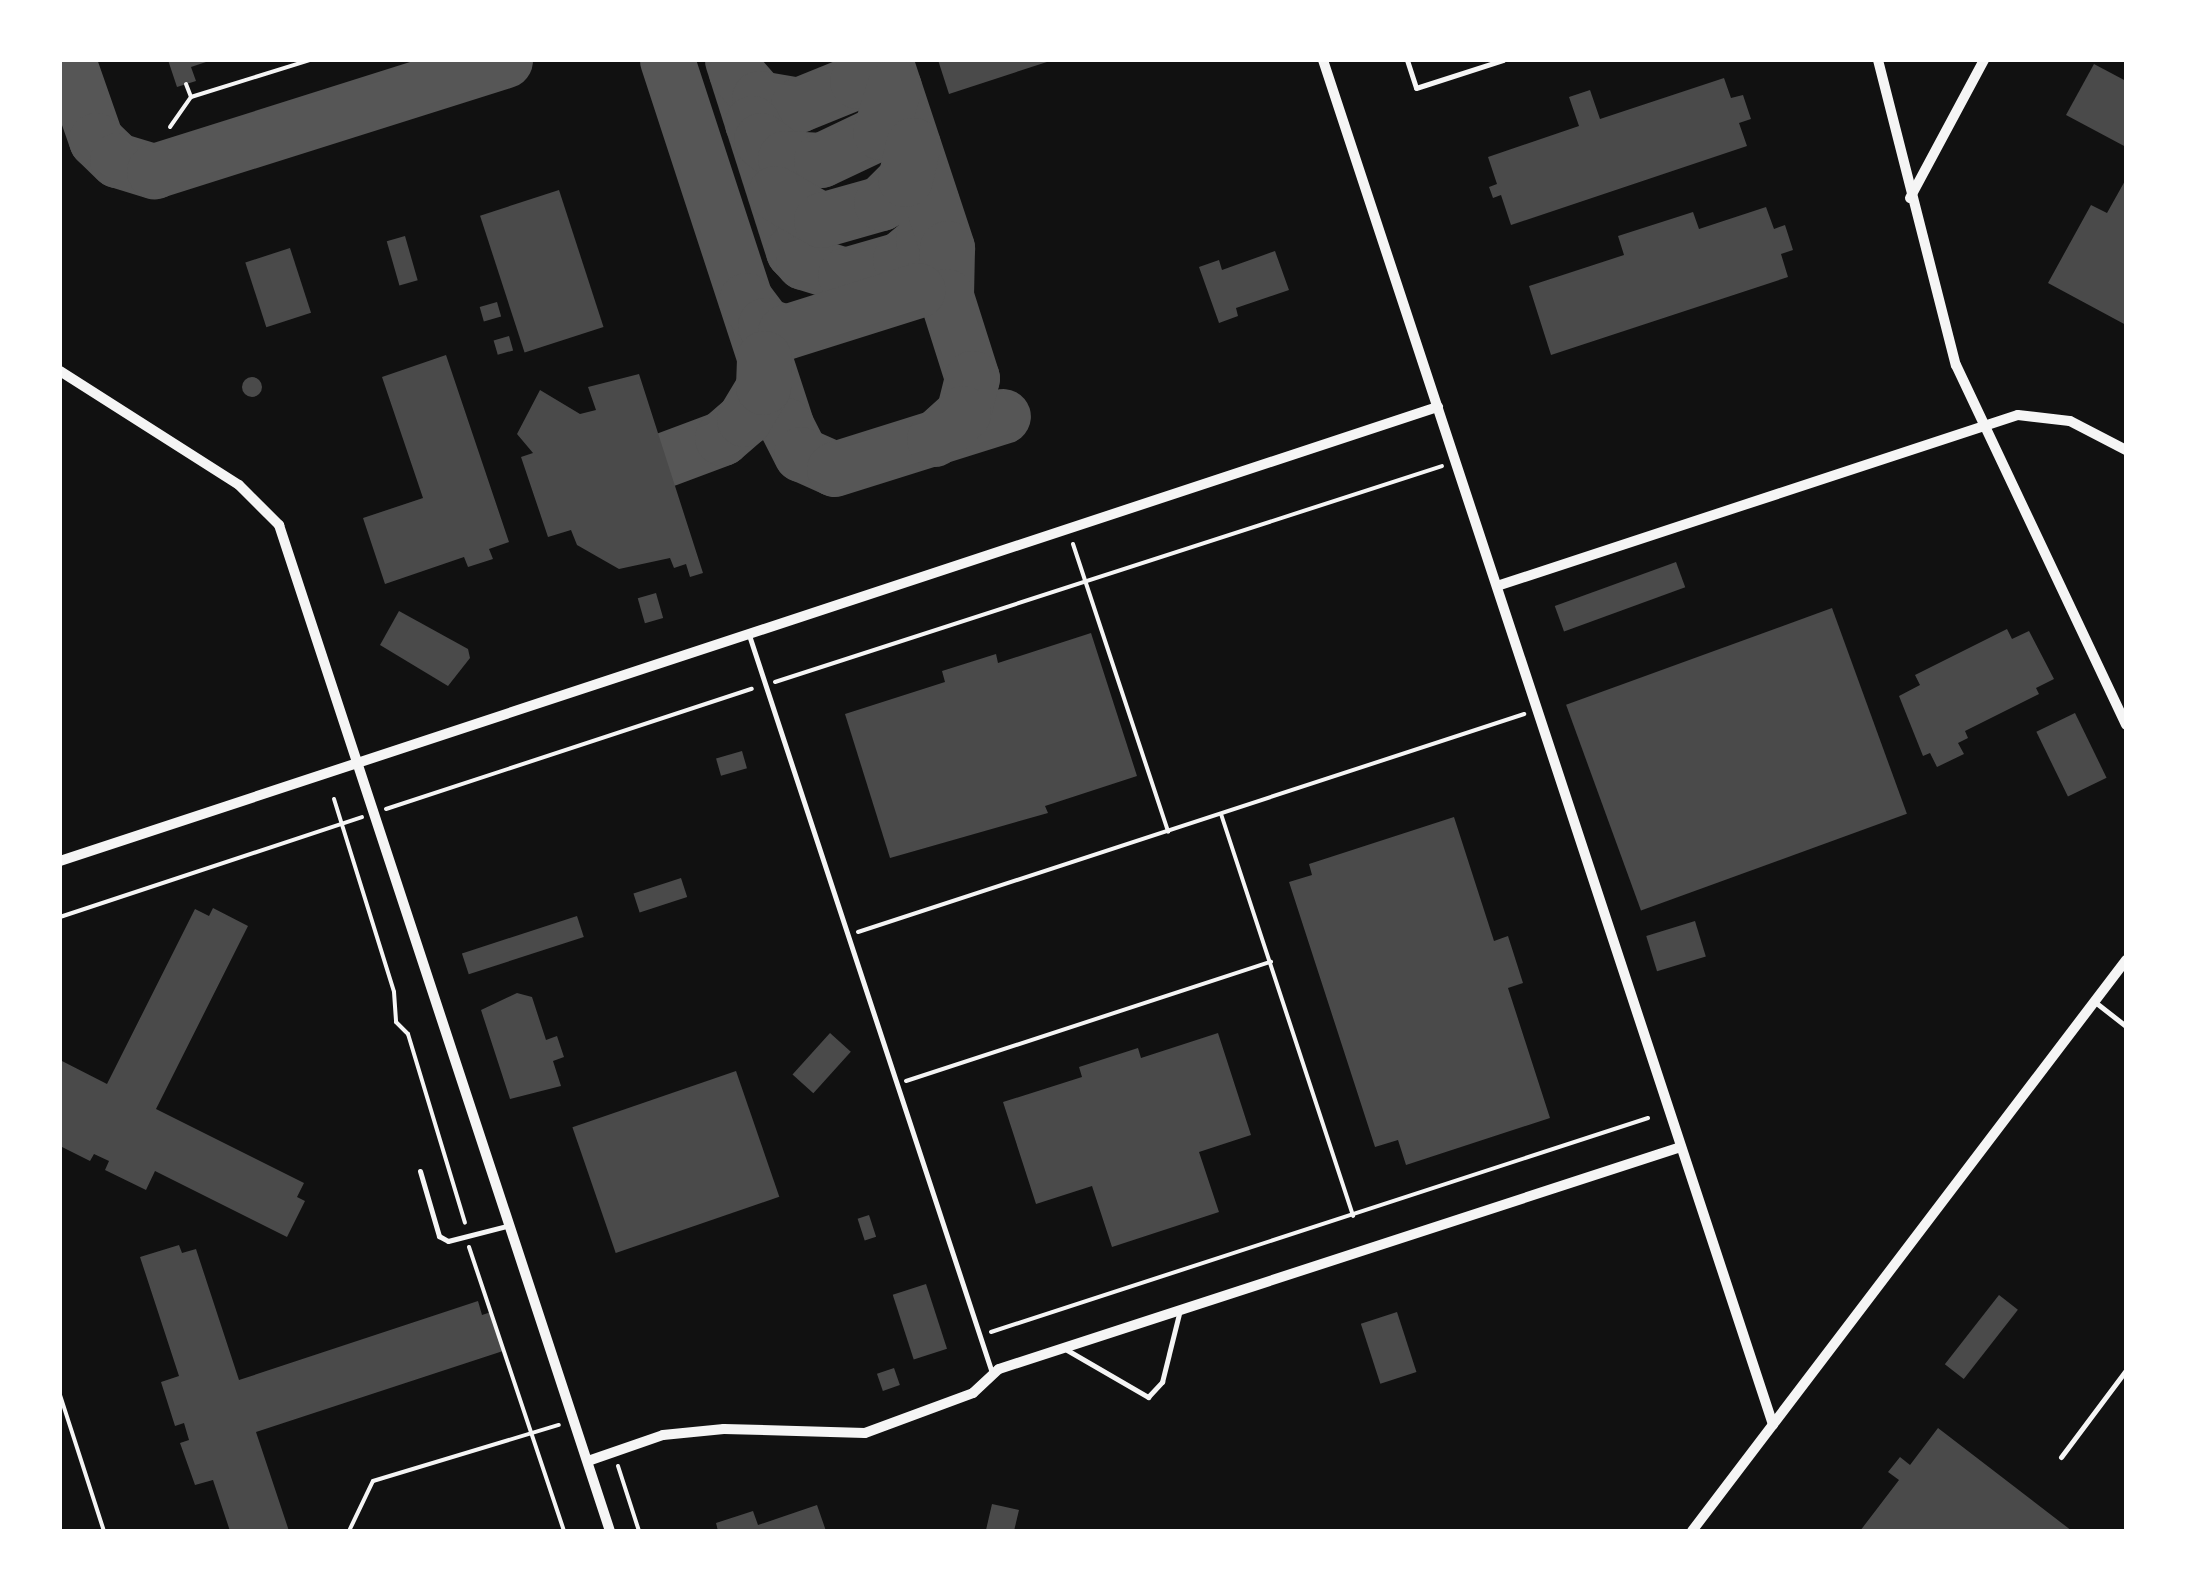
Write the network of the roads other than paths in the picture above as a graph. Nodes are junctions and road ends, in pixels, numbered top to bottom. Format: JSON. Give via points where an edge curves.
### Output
{"nodes":[{"id":1,"x":1323,"y":60,"type":"edge"},
{"id":2,"x":1407,"y":60,"type":"edge"},
{"id":3,"x":1503,"y":60,"type":"edge"},
{"id":4,"x":1878,"y":60,"type":"edge"},
{"id":5,"x":1984,"y":60,"type":"edge"},
{"id":6,"x":1486,"y":63,"type":"edge"},
{"id":7,"x":1910,"y":198,"type":"junction"},
{"id":8,"x":60,"y":370,"type":"edge"},
{"id":9,"x":1438,"y":407,"type":"junction"},
{"id":10,"x":1981,"y":428,"type":"junction"},
{"id":11,"x":2126,"y":450,"type":"edge"},
{"id":12,"x":1497,"y":586,"type":"junction"},
{"id":13,"x":749,"y":635,"type":"junction"},
{"id":14,"x":2126,"y":724,"type":"edge"},
{"id":15,"x":359,"y":764,"type":"junction"},
{"id":16,"x":60,"y":861,"type":"edge"},
{"id":17,"x":2126,"y":960,"type":"edge"},
{"id":18,"x":2095,"y":1002,"type":"junction"},
{"id":19,"x":2126,"y":1026,"type":"edge"},
{"id":20,"x":1682,"y":1146,"type":"junction"},
{"id":21,"x":420,"y":1171,"type":"dead end"},
{"id":22,"x":510,"y":1225,"type":"junction"},
{"id":23,"x":1180,"y":1310,"type":"junction"},
{"id":24,"x":1065,"y":1348,"type":"junction"},
{"id":25,"x":2126,"y":1370,"type":"edge"},
{"id":26,"x":993,"y":1375,"type":"junction"},
{"id":27,"x":1773,"y":1425,"type":"junction"},
{"id":28,"x":2061,"y":1456,"type":"dead end"},
{"id":29,"x":588,"y":1461,"type":"junction"},
{"id":30,"x":610,"y":1531,"type":"edge"},
{"id":31,"x":1692,"y":1531,"type":"edge"}],
"edges":[{"from":1,"to":9,"type":"street"},
{"from":2,"to":6,"type":"lane","via":[[1416,88]]},
{"from":3,"to":6,"type":"lane"},
{"from":4,"to":7,"type":"street"},
{"from":5,"to":7,"type":"street"},
{"from":7,"to":10,"type":"street"},
{"from":8,"to":15,"type":"street","via":[[266,507],[290,550]]},
{"from":9,"to":12,"type":"street"},
{"from":9,"to":13,"type":"street"},
{"from":10,"to":11,"type":"street","via":[[2042,414]]},
{"from":10,"to":12,"type":"street"},
{"from":10,"to":14,"type":"street"},
{"from":12,"to":20,"type":"street"},
{"from":13,"to":15,"type":"street"},
{"from":13,"to":26,"type":"lane"},
{"from":15,"to":16,"type":"street"},
{"from":15,"to":22,"type":"street"},
{"from":17,"to":18,"type":"street"},
{"from":18,"to":19,"type":"lane"},
{"from":18,"to":27,"type":"street"},
{"from":20,"to":23,"type":"street"},
{"from":20,"to":27,"type":"street"},
{"from":21,"to":22,"type":"lane","via":[[439,1236],[466,1239]]},
{"from":22,"to":29,"type":"street"},
{"from":23,"to":24,"type":"street"},
{"from":23,"to":24,"type":"lane","via":[[1162,1382],[1148,1398]]},
{"from":24,"to":26,"type":"street"},
{"from":25,"to":28,"type":"lane"},
{"from":26,"to":29,"type":"street","via":[[973,1393],[866,1433],[724,1429],[663,1435]]},
{"from":27,"to":31,"type":"street"},
{"from":29,"to":30,"type":"street"}]}
